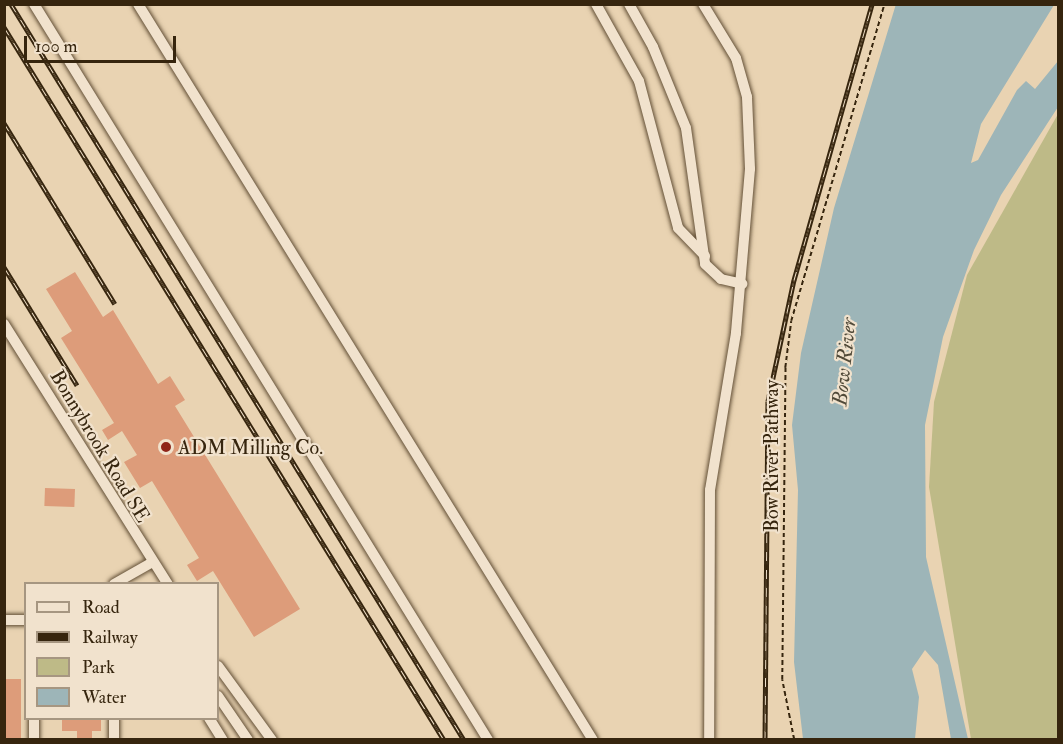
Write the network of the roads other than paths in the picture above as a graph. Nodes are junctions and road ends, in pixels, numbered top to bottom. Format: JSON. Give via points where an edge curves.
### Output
{"nodes":[{"id":1,"x":34,"y":4,"type":"edge"},
{"id":2,"x":138,"y":4,"type":"edge"},
{"id":3,"x":596,"y":4,"type":"edge"},
{"id":4,"x":629,"y":4,"type":"edge"},
{"id":5,"x":703,"y":4,"type":"edge"},
{"id":6,"x":705,"y":256,"type":"junction"},
{"id":7,"x":742,"y":284,"type":"junction"},
{"id":8,"x":4,"y":324,"type":"edge"},
{"id":9,"x":151,"y":563,"type":"junction"},
{"id":10,"x":118,"y":582,"type":"edge"},
{"id":11,"x":166,"y":582,"type":"edge"},
{"id":12,"x":4,"y":620,"type":"edge"},
{"id":13,"x":24,"y":620,"type":"edge"},
{"id":14,"x":219,"y":667,"type":"edge"},
{"id":15,"x":219,"y":697,"type":"edge"},
{"id":16,"x":34,"y":720,"type":"edge"},
{"id":17,"x":114,"y":720,"type":"edge"},
{"id":18,"x":211,"y":720,"type":"edge"},
{"id":19,"x":34,"y":740,"type":"edge"},
{"id":20,"x":114,"y":740,"type":"edge"},
{"id":21,"x":223,"y":740,"type":"edge"},
{"id":22,"x":248,"y":740,"type":"edge"},
{"id":23,"x":272,"y":740,"type":"edge"},
{"id":24,"x":488,"y":740,"type":"edge"},
{"id":25,"x":593,"y":740,"type":"edge"},
{"id":26,"x":709,"y":740,"type":"edge"}],
"edges":[{"from":1,"to":24,"type":"street"},
{"from":2,"to":25,"type":"street"},
{"from":3,"to":6,"type":"street","via":[[642,90],[678,228]]},
{"from":4,"to":6,"type":"street","via":[[653,47],[686,128]]},
{"from":5,"to":7,"type":"street","via":[[736,58],[747,97],[750,169]]},
{"from":6,"to":7,"type":"street","via":[[705,264],[721,279]]},
{"from":7,"to":26,"type":"street","via":[[710,490]]},
{"from":8,"to":9,"type":"street","name":"Bonnybrook Road SE"},
{"from":9,"to":10,"type":"street"},
{"from":9,"to":11,"type":"street","name":"Bonnybrook Road SE"},
{"from":12,"to":13,"type":"street"},
{"from":14,"to":23,"type":"street"},
{"from":15,"to":22,"type":"street"},
{"from":16,"to":19,"type":"street"},
{"from":17,"to":20,"type":"street"},
{"from":18,"to":21,"type":"street"}]}
